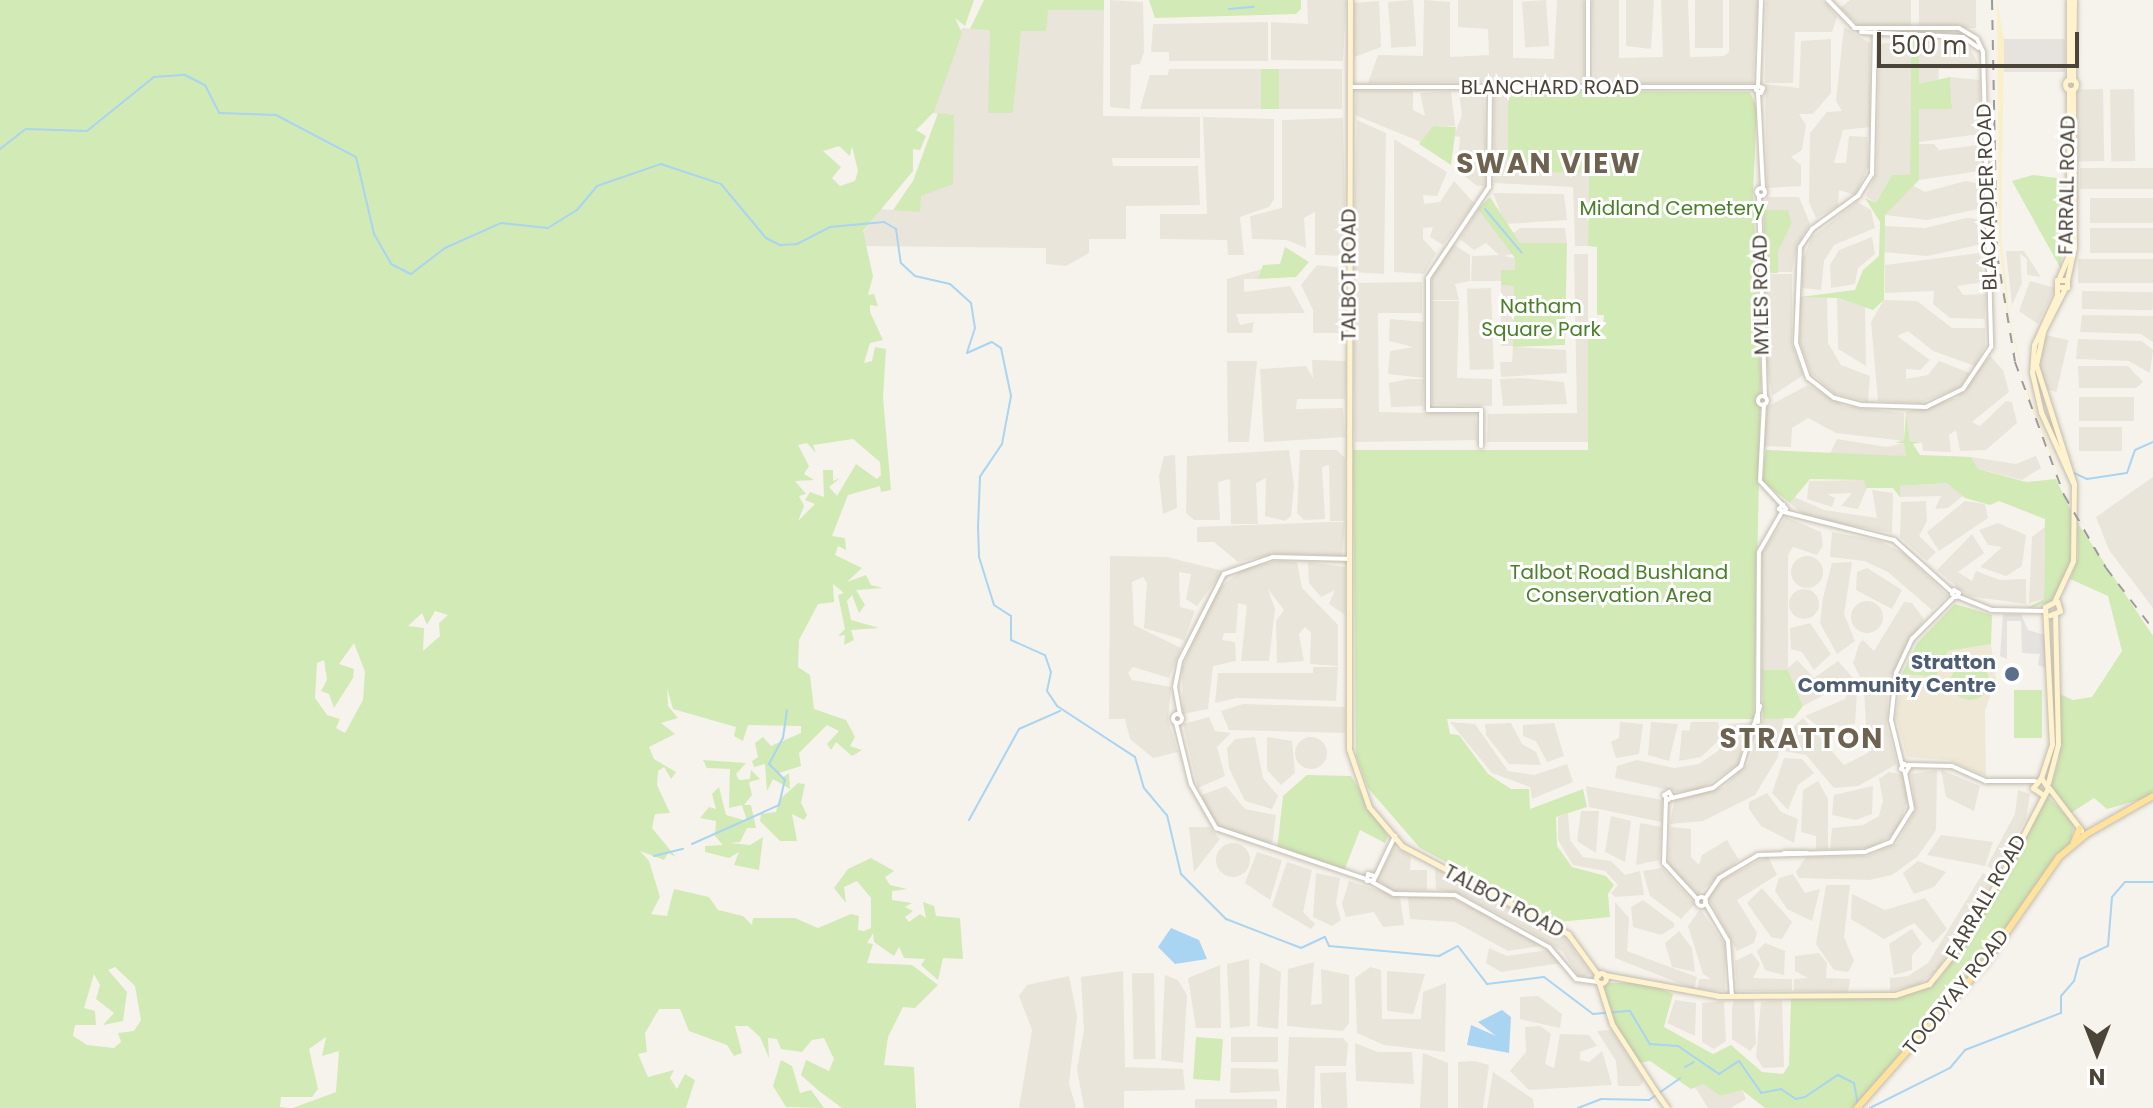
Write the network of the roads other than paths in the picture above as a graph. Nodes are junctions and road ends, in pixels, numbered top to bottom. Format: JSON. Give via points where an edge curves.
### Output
{"nodes":[{"id":1,"x":1350,"y":0,"type":"edge"},
{"id":2,"x":1588,"y":0,"type":"edge"},
{"id":3,"x":1761,"y":0,"type":"edge"},
{"id":4,"x":1828,"y":0,"type":"edge"},
{"id":5,"x":2072,"y":0,"type":"edge"},
{"id":6,"x":1874,"y":34,"type":"junction"},
{"id":7,"x":1350,"y":87,"type":"junction"},
{"id":8,"x":1490,"y":87,"type":"junction"},
{"id":9,"x":1588,"y":88,"type":"junction"},
{"id":10,"x":1759,"y":89,"type":"junction"},
{"id":11,"x":2071,"y":90,"type":"junction"},
{"id":12,"x":2058,"y":279,"type":"junction"},
{"id":13,"x":2067,"y":280,"type":"junction"},
{"id":14,"x":2062,"y":288,"type":"junction"},
{"id":15,"x":2051,"y":423,"type":"junction"},
{"id":16,"x":2054,"y":444,"type":"junction"},
{"id":17,"x":1481,"y":446,"type":"dead end"},
{"id":18,"x":2074,"y":484,"type":"junction"},
{"id":19,"x":1782,"y":510,"type":"junction"},
{"id":20,"x":1349,"y":559,"type":"junction"},
{"id":21,"x":1953,"y":594,"type":"junction"},
{"id":22,"x":2057,"y":602,"type":"junction"},
{"id":23,"x":2049,"y":612,"type":"junction"},
{"id":24,"x":1906,"y":769,"type":"junction"},
{"id":25,"x":2041,"y":787,"type":"junction"},
{"id":26,"x":2153,"y":798,"type":"edge"},
{"id":27,"x":2085,"y":831,"type":"junction"},
{"id":28,"x":1395,"y":838,"type":"junction"},
{"id":29,"x":2049,"y":872,"type":"junction"},
{"id":30,"x":1374,"y":878,"type":"junction"},
{"id":31,"x":1702,"y":899,"type":"junction"},
{"id":32,"x":1601,"y":978,"type":"junction"},
{"id":33,"x":1731,"y":996,"type":"junction"},
{"id":34,"x":1667,"y":1108,"type":"edge"},
{"id":35,"x":1857,"y":1108,"type":"edge"}],
"edges":[{"from":1,"to":7,"type":"main road","name":"TALBOT ROAD"},
{"from":2,"to":9,"type":"street"},
{"from":3,"to":10,"type":"street","name":"MYLES ROAD"},
{"from":4,"to":6,"type":"street","name":"BLACKADDER ROAD","via":[[1854,28]]},
{"from":5,"to":11,"type":"main road"},
{"from":6,"to":6,"type":"street","name":"BLACKADDER ROAD","via":[[1964,30],[1977,39],[1983,55],[1991,338],[1985,359],[1963,389],[1926,407],[1853,404],[1818,387],[1803,366],[1795,336],[1797,257],[1812,229],[1858,196],[1872,174]]},
{"from":7,"to":8,"type":"street","name":"BLANCHARD ROAD"},
{"from":7,"to":20,"type":"main road","name":"TALBOT ROAD"},
{"from":8,"to":9,"type":"street","name":"BLANCHARD ROAD"},
{"from":8,"to":17,"type":"street","via":[[1489,187],[1428,278],[1428,410],[1481,410]]},
{"from":9,"to":10,"type":"street","name":"BLANCHARD ROAD"},
{"from":10,"to":19,"type":"street","name":"MYLES ROAD","via":[[1760,481]]},
{"from":11,"to":12,"type":"main road","name":"FARRALL ROAD","via":[[2069,255]]},
{"from":11,"to":13,"type":"main road","name":"FARRALL ROAD","via":[[2074,248]]},
{"from":12,"to":13,"type":"main road"},
{"from":12,"to":14,"type":"main road","name":"FARRALL ROAD"},
{"from":13,"to":14,"type":"main road","name":"FARRALL ROAD"},
{"from":14,"to":15,"type":"main road","via":[[2036,359]]},
{"from":14,"to":16,"type":"main road","via":[[2032,364]]},
{"from":15,"to":16,"type":"main road"},
{"from":15,"to":18,"type":"main road"},
{"from":16,"to":18,"type":"main road"},
{"from":18,"to":22,"type":"main road","via":[[2074,554]]},
{"from":19,"to":21,"type":"street","via":[[1885,536]]},
{"from":19,"to":31,"type":"street","via":[[1759,552],[1759,699],[1752,748],[1734,774],[1713,788],[1671,798],[1664,863]]},
{"from":20,"to":28,"type":"main road","name":"TALBOT ROAD","via":[[1349,749],[1362,793]]},
{"from":20,"to":30,"type":"street","via":[[1273,557],[1224,574],[1180,661],[1177,715],[1189,779],[1216,828],[1358,880]]},
{"from":21,"to":23,"type":"street","via":[[1991,610]]},
{"from":21,"to":24,"type":"street","via":[[1912,639],[1893,682],[1891,720]]},
{"from":22,"to":23,"type":"main road"},
{"from":22,"to":23,"type":"main road"},
{"from":23,"to":25,"type":"main road","name":"FARRALL ROAD","via":[[2052,744]]},
{"from":24,"to":25,"type":"street","via":[[1939,763],[1981,780]]},
{"from":24,"to":31,"type":"street","via":[[1910,815],[1891,842],[1865,852],[1781,852],[1748,859]]},
{"from":25,"to":27,"type":"main road"},
{"from":25,"to":33,"type":"main road","name":"FARRALL ROAD","via":[[2034,813],[1961,944],[1923,988],[1895,995]]},
{"from":26,"to":27,"type":"main road","name":"TOODYAY ROAD"},
{"from":27,"to":29,"type":"main road","name":"TOODYAY ROAD"},
{"from":27,"to":29,"type":"main road","name":"TOODYAY ROAD"},
{"from":28,"to":30,"type":"street"},
{"from":28,"to":32,"type":"main road","name":"TALBOT ROAD","via":[[1568,934]]},
{"from":29,"to":35,"type":"main road","name":"TOODYAY ROAD","via":[[1985,963]]},
{"from":30,"to":32,"type":"street","via":[[1394,894],[1455,895],[1549,947],[1576,979]]},
{"from":31,"to":33,"type":"street","via":[[1728,941]]},
{"from":32,"to":33,"type":"main road","name":"FARRALL ROAD"},
{"from":32,"to":34,"type":"main road","name":"TALBOT ROAD","via":[[1608,1015]]}]}
